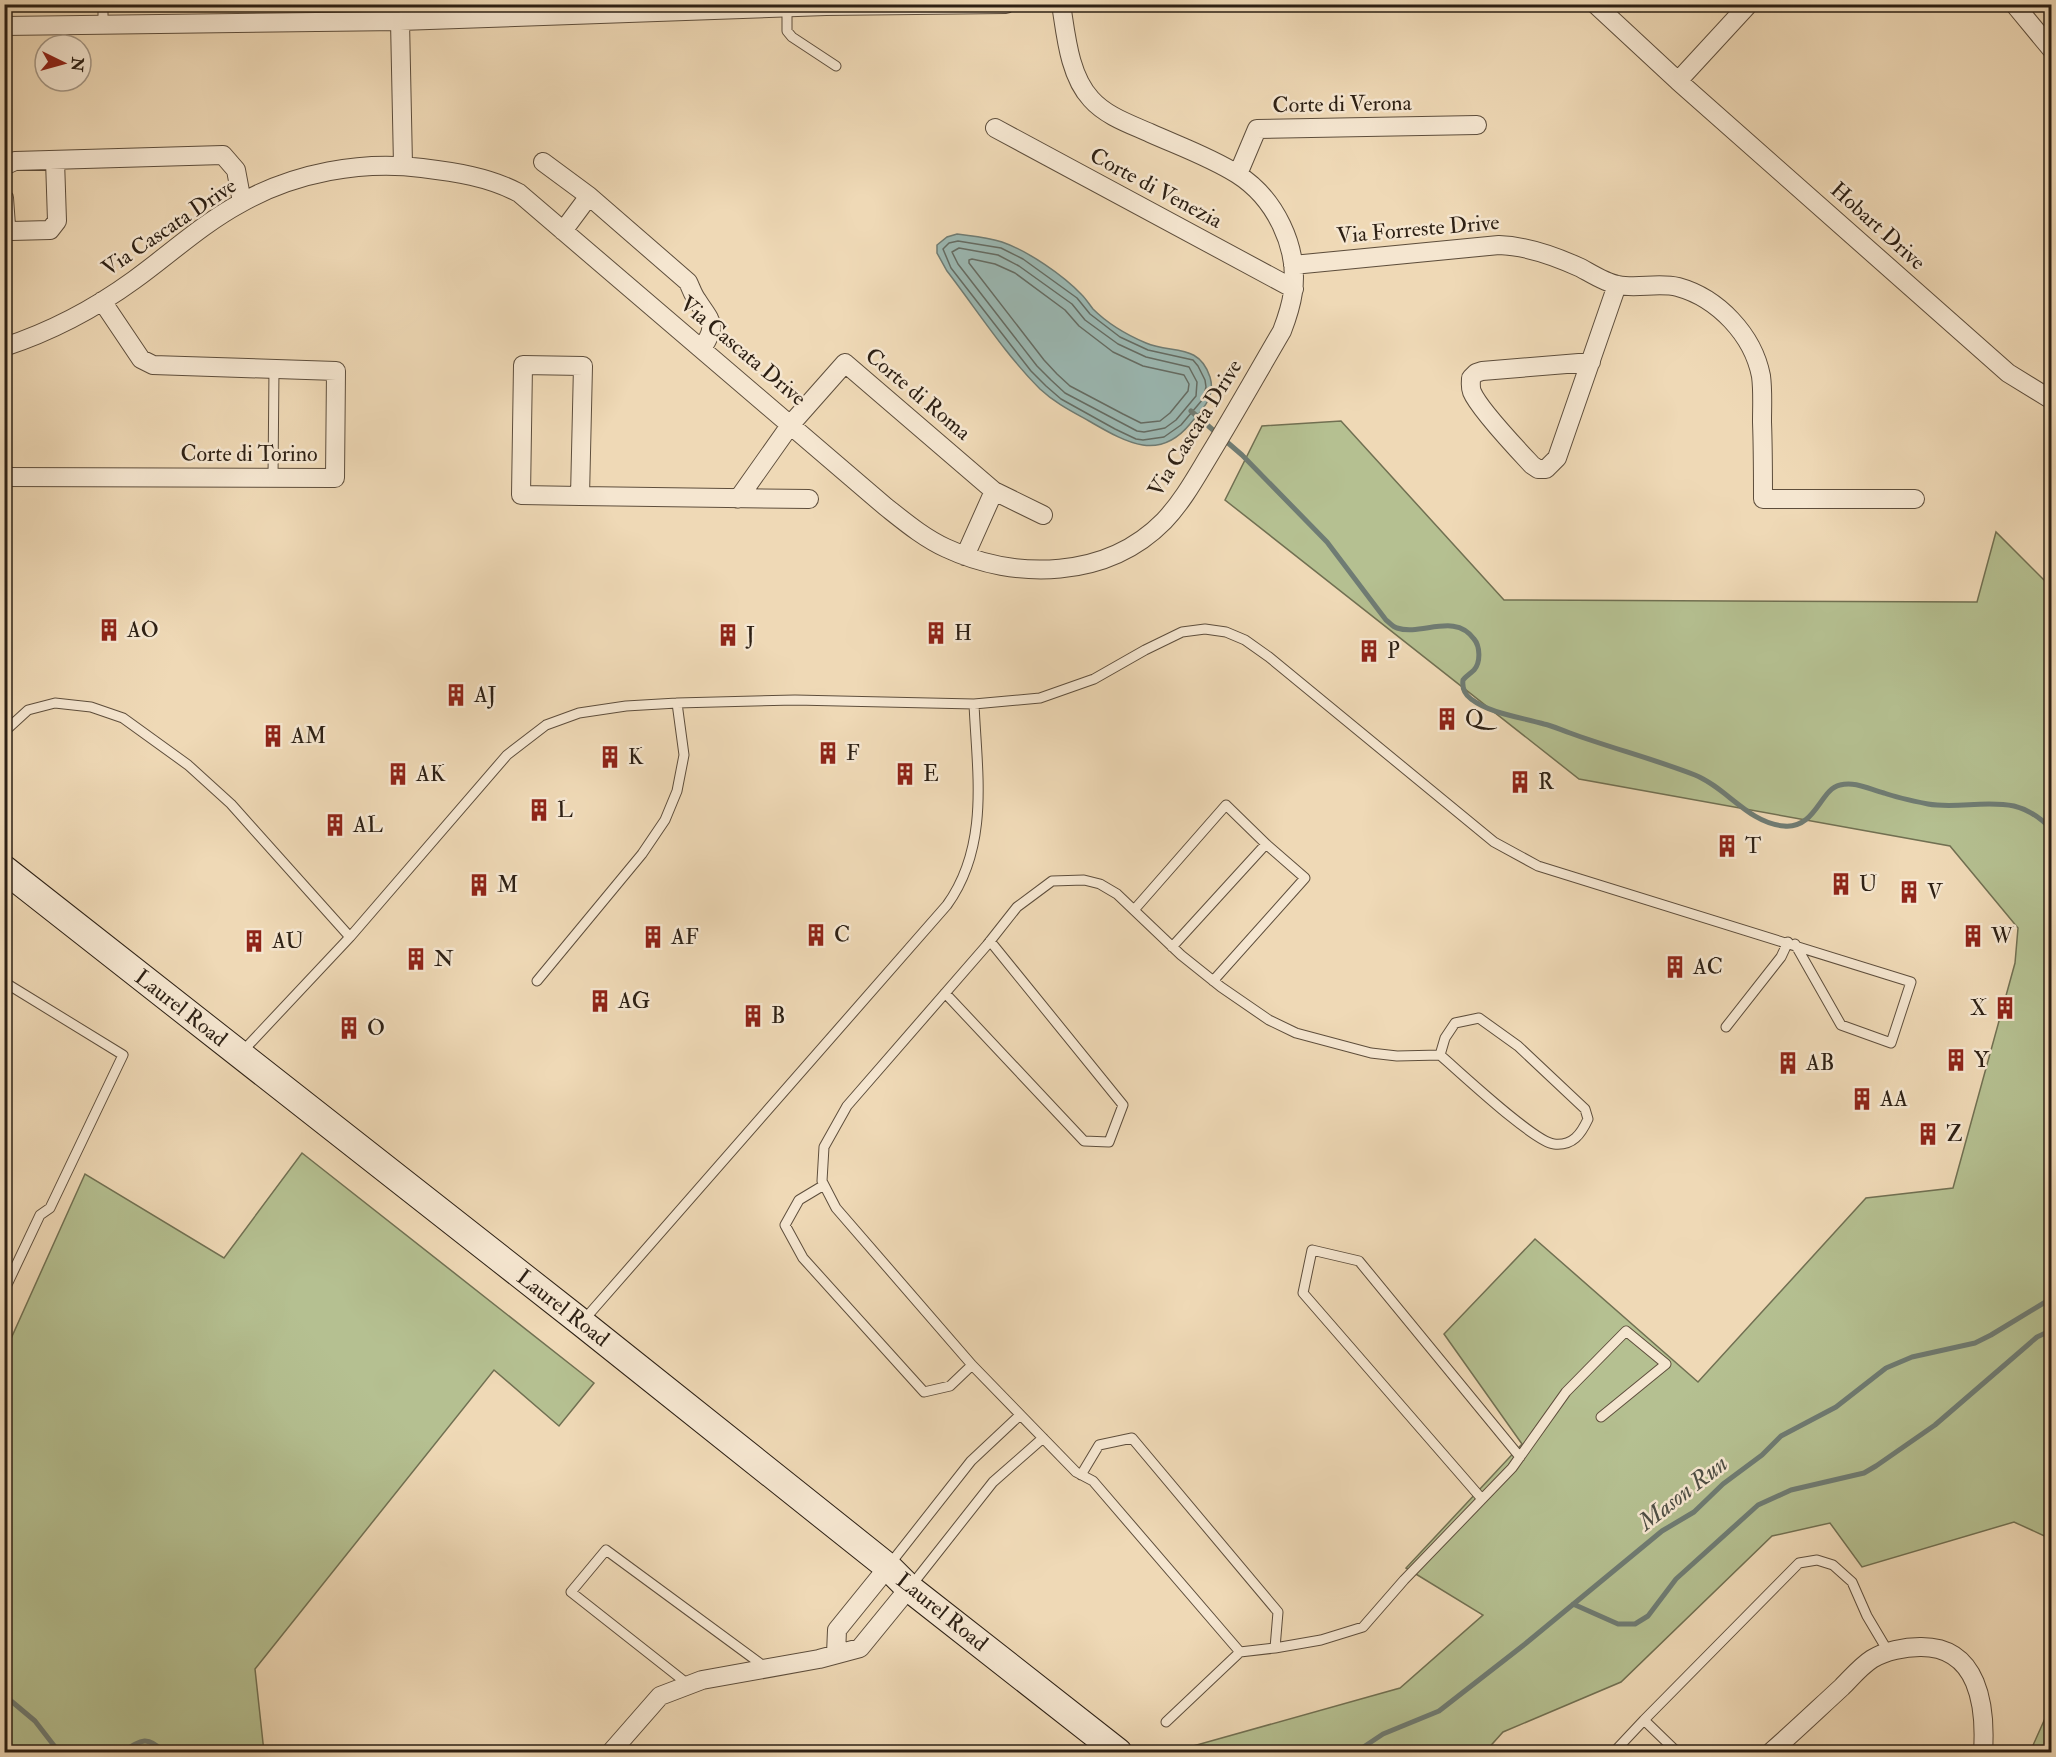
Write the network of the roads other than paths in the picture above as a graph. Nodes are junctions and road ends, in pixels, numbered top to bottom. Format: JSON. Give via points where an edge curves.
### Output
{"nodes":[{"id":1,"x":103,"y":4,"type":"edge"},
{"id":2,"x":1006,"y":4,"type":"edge"},
{"id":3,"x":1061,"y":4,"type":"edge"},
{"id":4,"x":1595,"y":4,"type":"edge"},
{"id":5,"x":1749,"y":4,"type":"edge"},
{"id":6,"x":2014,"y":4,"type":"edge"},
{"id":7,"x":964,"y":5,"type":"edge"},
{"id":8,"x":787,"y":8,"type":"junction"},
{"id":9,"x":400,"y":21,"type":"junction"},
{"id":10,"x":103,"y":25,"type":"junction"},
{"id":11,"x":4,"y":27,"type":"edge"},
{"id":12,"x":2052,"y":50,"type":"edge"},
{"id":13,"x":836,"y":66,"type":"dead end"},
{"id":14,"x":1678,"y":81,"type":"junction"},
{"id":15,"x":1477,"y":125,"type":"dead end"},
{"id":16,"x":995,"y":128,"type":"dead end"},
{"id":17,"x":55,"y":160,"type":"junction"},
{"id":18,"x":543,"y":162,"type":"dead end"},
{"id":19,"x":403,"y":165,"type":"junction"},
{"id":20,"x":4,"y":166,"type":"edge"},
{"id":21,"x":1239,"y":174,"type":"junction"},
{"id":22,"x":589,"y":196,"type":"junction"},
{"id":23,"x":4,"y":198,"type":"edge"},
{"id":24,"x":242,"y":202,"type":"junction"},
{"id":25,"x":563,"y":231,"type":"junction"},
{"id":26,"x":1293,"y":265,"type":"junction"},
{"id":27,"x":1617,"y":285,"type":"junction"},
{"id":28,"x":1294,"y":289,"type":"junction"},
{"id":29,"x":102,"y":301,"type":"junction"},
{"id":30,"x":4,"y":347,"type":"edge"},
{"id":31,"x":702,"y":348,"type":"junction"},
{"id":32,"x":1591,"y":362,"type":"junction"},
{"id":33,"x":274,"y":369,"type":"junction"},
{"id":34,"x":2052,"y":400,"type":"edge"},
{"id":35,"x":791,"y":424,"type":"junction"},
{"id":36,"x":4,"y":477,"type":"edge"},
{"id":37,"x":273,"y":478,"type":"junction"},
{"id":38,"x":994,"y":491,"type":"junction"},
{"id":39,"x":580,"y":496,"type":"junction"},
{"id":40,"x":738,"y":499,"type":"junction"},
{"id":41,"x":808,"y":499,"type":"dead end"},
{"id":42,"x":1915,"y":499,"type":"dead end"},
{"id":43,"x":1043,"y":515,"type":"dead end"},
{"id":44,"x":965,"y":556,"type":"junction"},
{"id":45,"x":677,"y":703,"type":"junction"},
{"id":46,"x":974,"y":704,"type":"junction"},
{"id":47,"x":4,"y":732,"type":"edge"},
{"id":48,"x":1266,"y":844,"type":"junction"},
{"id":49,"x":4,"y":869,"type":"edge"},
{"id":50,"x":1134,"y":910,"type":"junction"},
{"id":51,"x":350,"y":937,"type":"junction"},
{"id":52,"x":990,"y":941,"type":"junction"},
{"id":53,"x":1791,"y":943,"type":"junction"},
{"id":54,"x":1172,"y":947,"type":"junction"},
{"id":55,"x":537,"y":981,"type":"dead end"},
{"id":56,"x":1213,"y":981,"type":"junction"},
{"id":57,"x":4,"y":982,"type":"edge"},
{"id":58,"x":945,"y":993,"type":"junction"},
{"id":59,"x":1726,"y":1026,"type":"dead end"},
{"id":60,"x":240,"y":1055,"type":"junction"},
{"id":61,"x":1440,"y":1055,"type":"junction"},
{"id":62,"x":824,"y":1185,"type":"junction"},
{"id":63,"x":4,"y":1291,"type":"edge"},
{"id":64,"x":582,"y":1323,"type":"junction"},
{"id":65,"x":972,"y":1365,"type":"junction"},
{"id":66,"x":1020,"y":1415,"type":"junction"},
{"id":67,"x":1601,"y":1418,"type":"dead end"},
{"id":68,"x":1043,"y":1438,"type":"junction"},
{"id":69,"x":1520,"y":1456,"type":"junction"},
{"id":70,"x":1081,"y":1475,"type":"junction"},
{"id":71,"x":1482,"y":1499,"type":"junction"},
{"id":72,"x":888,"y":1567,"type":"junction"},
{"id":73,"x":909,"y":1588,"type":"junction"},
{"id":74,"x":1275,"y":1648,"type":"junction"},
{"id":75,"x":1240,"y":1652,"type":"junction"},
{"id":76,"x":1889,"y":1653,"type":"junction"},
{"id":77,"x":836,"y":1654,"type":"junction"},
{"id":78,"x":767,"y":1668,"type":"junction"},
{"id":79,"x":688,"y":1685,"type":"junction"},
{"id":80,"x":1644,"y":1719,"type":"junction"},
{"id":81,"x":1166,"y":1722,"type":"dead end"},
{"id":82,"x":611,"y":1752,"type":"edge"},
{"id":83,"x":1118,"y":1752,"type":"edge"},
{"id":84,"x":1614,"y":1752,"type":"edge"},
{"id":85,"x":1677,"y":1752,"type":"edge"},
{"id":86,"x":1771,"y":1752,"type":"edge"},
{"id":87,"x":1983,"y":1752,"type":"edge"}],
"edges":[{"from":1,"to":10,"type":"lane"},
{"from":2,"to":7,"type":"street"},
{"from":3,"to":21,"type":"street","name":"Via Cascata Drive","via":[[1074,70],[1091,99],[1115,117]]},
{"from":4,"to":14,"type":"street","name":"Hobart Drive"},
{"from":5,"to":14,"type":"street"},
{"from":6,"to":12,"type":"street"},
{"from":7,"to":8,"type":"street"},
{"from":8,"to":9,"type":"street"},
{"from":8,"to":13,"type":"lane","via":[[787,31],[792,37]]},
{"from":9,"to":10,"type":"street"},
{"from":9,"to":19,"type":"street"},
{"from":10,"to":11,"type":"street"},
{"from":14,"to":34,"type":"street","name":"Hobart Drive","via":[[2008,373]]},
{"from":15,"to":21,"type":"street","name":"Corte di Verona","via":[[1257,129]]},
{"from":16,"to":28,"type":"street","name":"Corte di Venezia"},
{"from":17,"to":20,"type":"street","via":[[15,161]]},
{"from":17,"to":23,"type":"street","via":[[57,221],[50,230],[11,231],[6,226]]},
{"from":17,"to":24,"type":"street","via":[[223,155],[236,170]]},
{"from":18,"to":22,"type":"street"},
{"from":19,"to":24,"type":"street","name":"Via Cascata Drive","via":[[296,179]]},
{"from":19,"to":25,"type":"street","name":"Via Cascata Drive","via":[[504,185]]},
{"from":21,"to":26,"type":"street","name":"Via Cascata Drive","via":[[1279,218]]},
{"from":22,"to":25,"type":"street"},
{"from":22,"to":31,"type":"street","via":[[688,282],[712,325]]},
{"from":24,"to":29,"type":"street","name":"Via Cascata Drive","via":[[200,228]]},
{"from":25,"to":31,"type":"street","name":"Via Cascata Drive"},
{"from":26,"to":27,"type":"street","name":"Via Forreste Drive","via":[[1516,245]]},
{"from":26,"to":28,"type":"street","name":"Via Cascata Drive"},
{"from":27,"to":32,"type":"street"},
{"from":27,"to":42,"type":"street","name":"Via Forreste Drive","via":[[1676,287],[1692,292],[1721,310],[1746,338],[1761,376],[1763,499]]},
{"from":28,"to":44,"type":"street","name":"Via Cascata Drive","via":[[1282,332],[1182,499],[1163,522],[1136,543],[1107,558],[1071,568],[1018,569]]},
{"from":29,"to":30,"type":"street","name":"Via Cascata Drive","via":[[42,334]]},
{"from":29,"to":33,"type":"street","name":"Corte di Torino","via":[[141,359],[153,365]]},
{"from":31,"to":35,"type":"street","name":"Via Cascata Drive"},
{"from":32,"to":32,"type":"street","via":[[1560,452],[1546,469],[1538,470],[1532,465],[1483,408],[1470,386],[1471,378],[1482,371]]},
{"from":33,"to":37,"type":"lane"},
{"from":33,"to":37,"type":"street","name":"Corte di Torino","via":[[336,371],[335,478]]},
{"from":35,"to":38,"type":"street","name":"Corte di Roma","via":[[845,363]]},
{"from":35,"to":40,"type":"street"},
{"from":35,"to":44,"type":"street","name":"Via Cascata Drive","via":[[909,525]]},
{"from":36,"to":37,"type":"street","name":"Corte di Torino"},
{"from":38,"to":43,"type":"street","name":"Corte di Roma"},
{"from":38,"to":44,"type":"street"},
{"from":39,"to":39,"type":"street","via":[[520,495],[523,365],[583,366]]},
{"from":39,"to":40,"type":"street"},
{"from":40,"to":41,"type":"street"},
{"from":45,"to":46,"type":"lane","via":[[795,700]]},
{"from":45,"to":51,"type":"lane","via":[[579,713],[546,725],[507,755]]},
{"from":45,"to":55,"type":"lane","via":[[684,755],[677,792],[665,820],[642,854]]},
{"from":46,"to":53,"type":"lane","via":[[1040,698],[1094,680],[1182,632],[1226,632],[1269,657],[1494,842],[1538,866]]},
{"from":46,"to":64,"type":"lane","via":[[978,810],[975,843],[958,889]]},
{"from":47,"to":51,"type":"lane","via":[[28,710],[55,703],[91,707],[123,718],[188,765],[231,804]]},
{"from":48,"to":50,"type":"lane","via":[[1226,805]]},
{"from":48,"to":54,"type":"lane"},
{"from":48,"to":56,"type":"lane","via":[[1305,878]]},
{"from":49,"to":60,"type":"main road","name":"Laurel Road"},
{"from":50,"to":52,"type":"lane","via":[[1100,884],[1052,881],[1017,907]]},
{"from":50,"to":54,"type":"lane"},
{"from":51,"to":60,"type":"lane"},
{"from":52,"to":58,"type":"lane"},
{"from":52,"to":58,"type":"lane","via":[[1123,1105],[1109,1142],[1084,1141]]},
{"from":53,"to":53,"type":"lane","via":[[1911,982],[1891,1043],[1841,1025]]},
{"from":53,"to":59,"type":"lane"},
{"from":54,"to":56,"type":"lane"},
{"from":56,"to":61,"type":"lane","via":[[1269,1020],[1296,1033],[1371,1053]]},
{"from":57,"to":63,"type":"lane","via":[[123,1055],[50,1208],[40,1215]]},
{"from":58,"to":62,"type":"lane","via":[[847,1106],[824,1147]]},
{"from":60,"to":64,"type":"main road","name":"Laurel Road"},
{"from":61,"to":61,"type":"lane","via":[[1532,1134],[1553,1144],[1571,1142],[1580,1135],[1588,1119],[1586,1109],[1518,1046],[1479,1018],[1455,1023]]},
{"from":62,"to":65,"type":"lane","via":[[836,1208]]},
{"from":62,"to":65,"type":"lane","via":[[799,1200],[784,1225],[803,1258],[924,1392],[950,1386]]},
{"from":64,"to":72,"type":"main road","name":"Laurel Road"},
{"from":65,"to":66,"type":"lane"},
{"from":66,"to":68,"type":"lane"},
{"from":66,"to":72,"type":"lane","via":[[971,1461]]},
{"from":67,"to":69,"type":"lane","via":[[1666,1364],[1626,1330],[1566,1392]]},
{"from":68,"to":70,"type":"lane"},
{"from":68,"to":73,"type":"lane","via":[[993,1482]]},
{"from":69,"to":71,"type":"lane"},
{"from":69,"to":71,"type":"lane","via":[[1359,1261],[1312,1250],[1303,1293]]},
{"from":70,"to":74,"type":"lane","via":[[1099,1445],[1132,1438],[1278,1612]]},
{"from":70,"to":75,"type":"lane","via":[[1093,1482]]},
{"from":71,"to":74,"type":"lane","via":[[1363,1627]]},
{"from":72,"to":73,"type":"main road","name":"Laurel Road"},
{"from":72,"to":77,"type":"street","via":[[837,1630]]},
{"from":73,"to":77,"type":"street","via":[[860,1648]]},
{"from":73,"to":83,"type":"main road","name":"Laurel Road"},
{"from":74,"to":75,"type":"lane"},
{"from":75,"to":81,"type":"lane"},
{"from":76,"to":80,"type":"lane","via":[[1852,1582],[1833,1565],[1817,1560],[1799,1563]]},
{"from":76,"to":86,"type":"street","via":[[1872,1659]]},
{"from":76,"to":87,"type":"street","via":[[1905,1647],[1937,1647],[1966,1665],[1980,1696],[1985,1726]]},
{"from":77,"to":78,"type":"street"},
{"from":78,"to":79,"type":"street"},
{"from":78,"to":79,"type":"lane","via":[[606,1550],[571,1592]]},
{"from":79,"to":82,"type":"street","via":[[660,1696]]},
{"from":80,"to":84,"type":"lane"},
{"from":80,"to":85,"type":"lane"}]}
